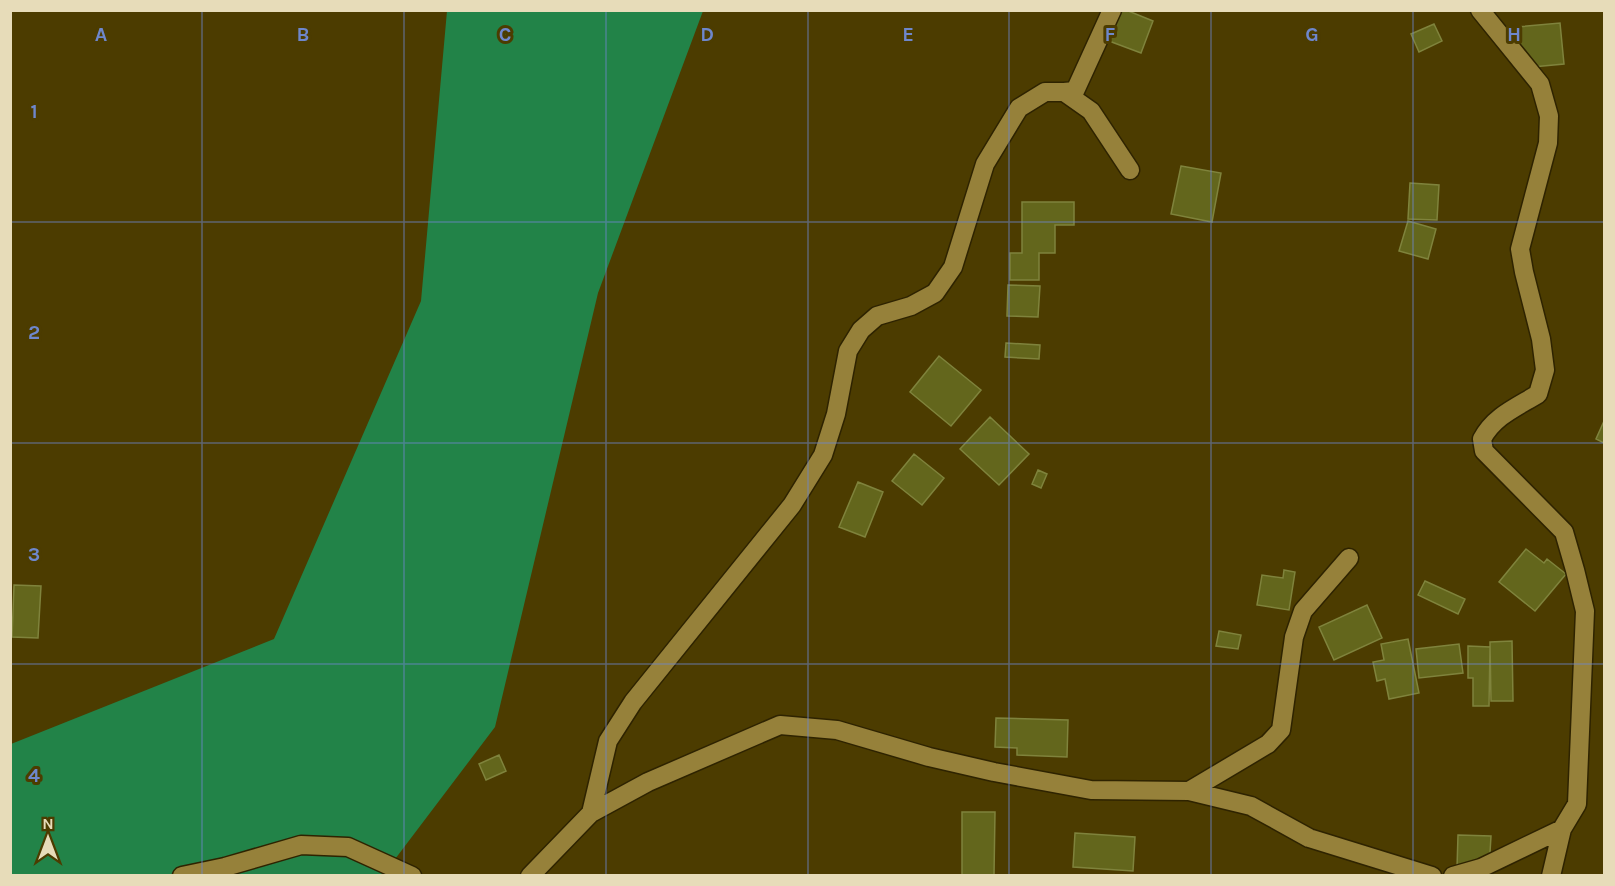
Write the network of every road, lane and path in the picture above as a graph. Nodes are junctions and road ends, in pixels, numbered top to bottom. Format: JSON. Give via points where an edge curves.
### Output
{"nodes":[{"id":1,"x":1112,"y":10,"type":"edge"},
{"id":2,"x":1480,"y":10,"type":"edge"},
{"id":3,"x":1064,"y":92,"type":"junction"},
{"id":4,"x":1131,"y":170,"type":"dead end"},
{"id":5,"x":1349,"y":558,"type":"dead end"},
{"id":6,"x":1189,"y":791,"type":"junction"},
{"id":7,"x":591,"y":813,"type":"junction"},
{"id":8,"x":1562,"y":829,"type":"junction"},
{"id":9,"x":182,"y":876,"type":"edge"},
{"id":10,"x":412,"y":876,"type":"edge"},
{"id":11,"x":530,"y":876,"type":"edge"},
{"id":12,"x":1432,"y":876,"type":"edge"},
{"id":13,"x":1453,"y":876,"type":"edge"},
{"id":14,"x":1551,"y":876,"type":"edge"}],
"edges":[{"from":1,"to":3,"type":"street","via":[[1075,91]]},
{"from":2,"to":8,"type":"street","via":[[1540,84],[1549,116],[1548,143],[1520,249],[1545,370],[1538,394],[1489,426],[1482,439],[1484,451],[1564,532],[1585,611],[1577,804]]},
{"from":3,"to":4,"type":"street","via":[[1091,111]]},
{"from":3,"to":7,"type":"street","via":[[1045,92],[1019,108],[985,164],[953,267],[935,293],[911,306],[877,316],[861,330],[848,351],[836,414],[823,455],[792,505],[633,702],[608,741]]},
{"from":5,"to":6,"type":"street","via":[[1303,611],[1294,637],[1281,730],[1269,744]]},
{"from":6,"to":7,"type":"street","via":[[1091,790],[929,757],[837,730],[780,725],[648,782]]},
{"from":6,"to":12,"type":"street","via":[[1251,806],[1309,838]]},
{"from":7,"to":11,"type":"street"},
{"from":8,"to":13,"type":"street","via":[[1480,868]]},
{"from":8,"to":14,"type":"street"},
{"from":9,"to":10,"type":"street","via":[[301,845],[348,847]]}]}
